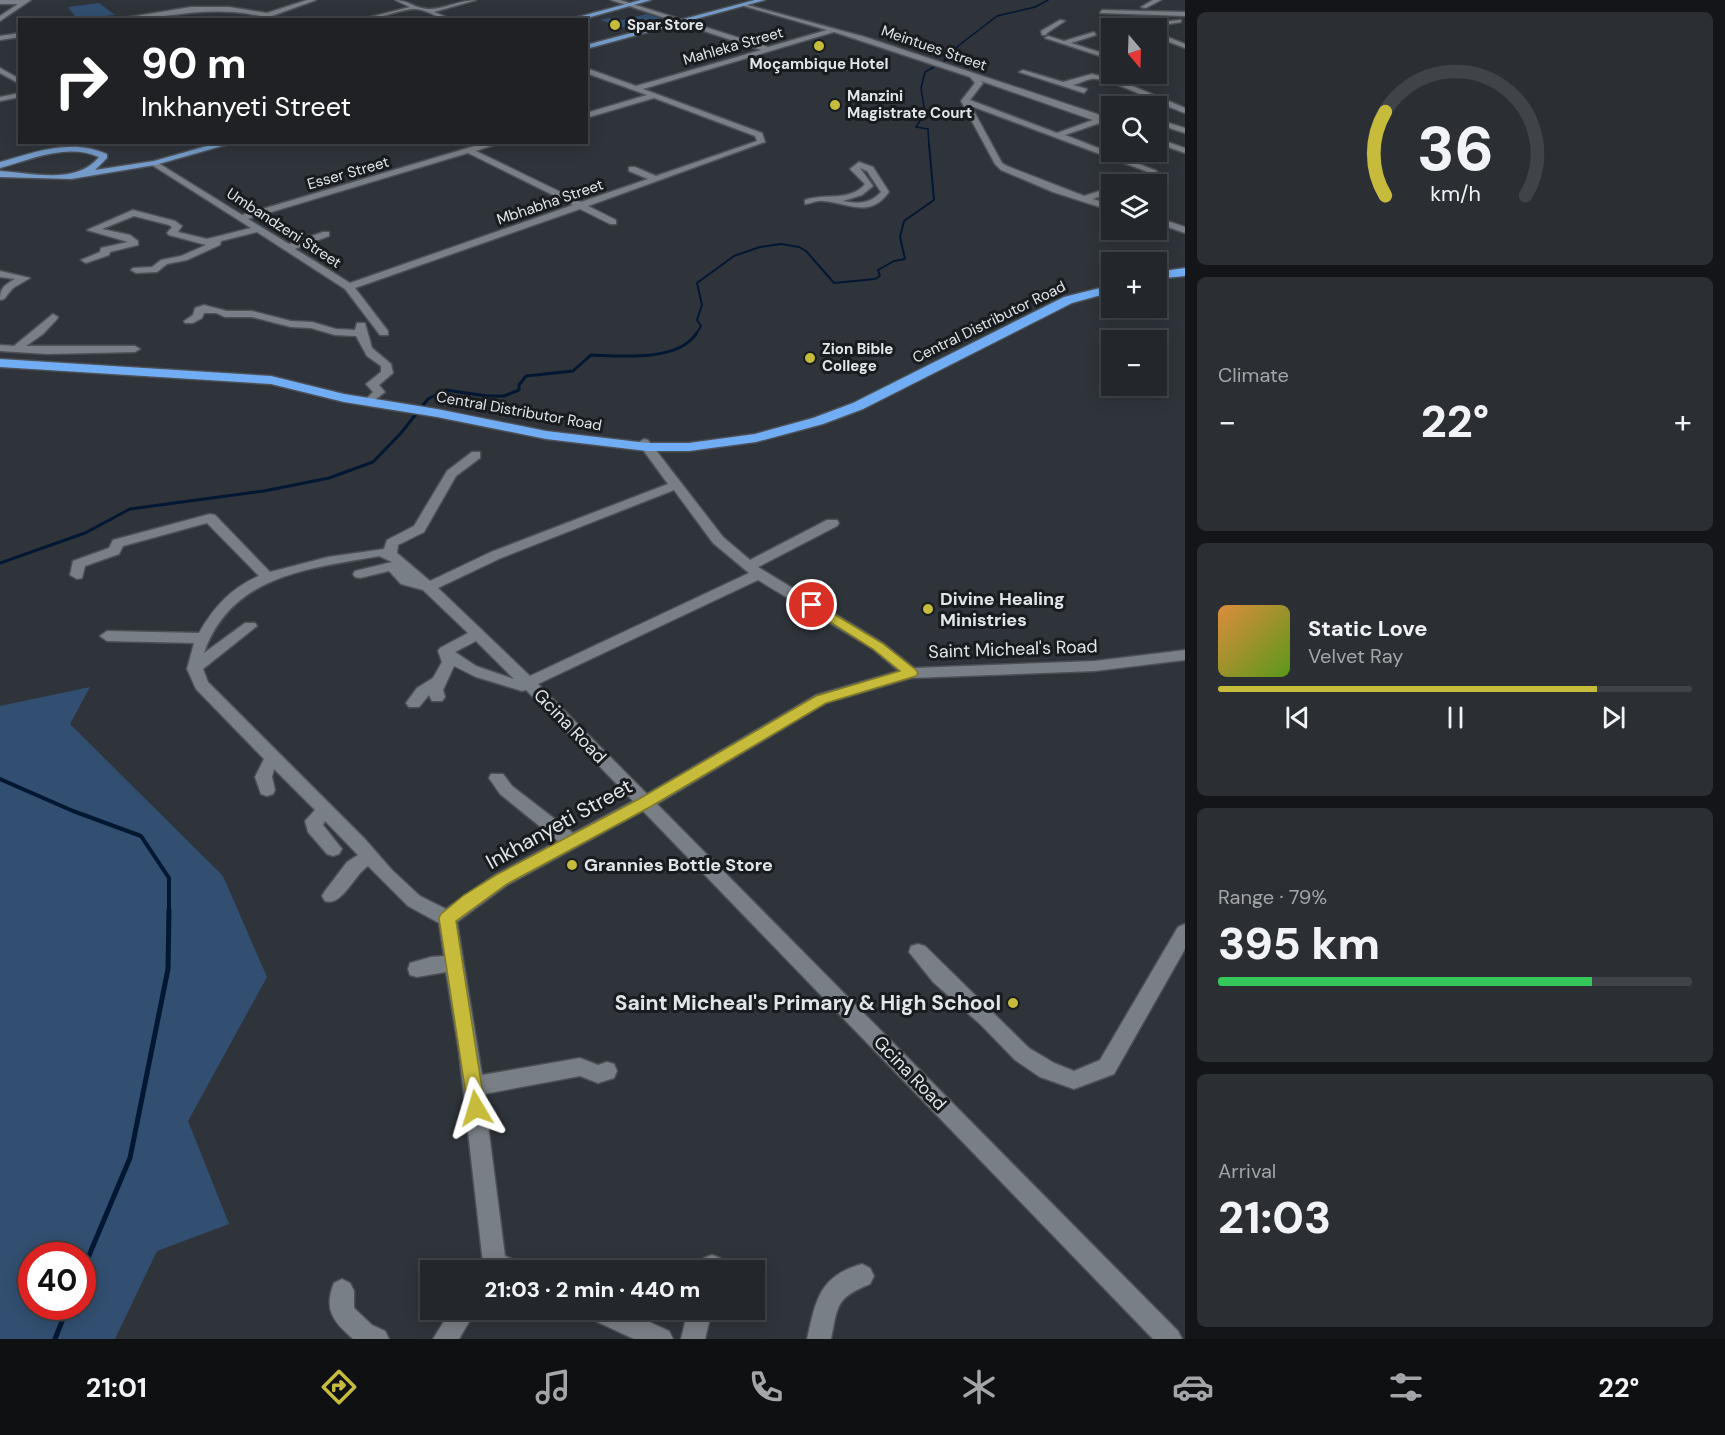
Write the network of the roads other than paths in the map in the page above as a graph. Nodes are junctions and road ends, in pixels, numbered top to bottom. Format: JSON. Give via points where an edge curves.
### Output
{"nodes":[{"id":1,"x":314,"y":0,"type":"edge"},
{"id":2,"x":398,"y":0,"type":"edge"},
{"id":3,"x":473,"y":0,"type":"edge"},
{"id":4,"x":614,"y":0,"type":"edge"},
{"id":5,"x":648,"y":0,"type":"edge"},
{"id":6,"x":762,"y":0,"type":"edge"},
{"id":7,"x":1158,"y":0,"type":"edge"},
{"id":8,"x":27,"y":1,"type":"edge"},
{"id":9,"x":0,"y":2,"type":"edge"},
{"id":10,"x":171,"y":4,"type":"dead end"},
{"id":11,"x":746,"y":4,"type":"junction"},
{"id":12,"x":629,"y":5,"type":"junction"},
{"id":13,"x":416,"y":7,"type":"junction"},
{"id":14,"x":1095,"y":8,"type":"dead end"},
{"id":15,"x":1144,"y":8,"type":"junction"},
{"id":16,"x":1159,"y":9,"type":"dead end"},
{"id":17,"x":181,"y":10,"type":"junction"},
{"id":18,"x":1113,"y":10,"type":"junction"},
{"id":19,"x":428,"y":11,"type":"junction"},
{"id":20,"x":1102,"y":12,"type":"dead end"},
{"id":21,"x":1138,"y":14,"type":"junction"},
{"id":22,"x":1185,"y":14,"type":"edge"},
{"id":23,"x":267,"y":15,"type":"junction"},
{"id":24,"x":126,"y":18,"type":"edge"},
{"id":25,"x":260,"y":18,"type":"edge"},
{"id":26,"x":370,"y":18,"type":"edge"},
{"id":27,"x":445,"y":18,"type":"edge"},
{"id":28,"x":578,"y":18,"type":"edge"},
{"id":29,"x":0,"y":19,"type":"edge"},
{"id":30,"x":681,"y":21,"type":"junction"},
{"id":31,"x":1062,"y":21,"type":"dead end"},
{"id":32,"x":1185,"y":21,"type":"edge"},
{"id":33,"x":1167,"y":22,"type":"edge"},
{"id":34,"x":834,"y":30,"type":"junction"},
{"id":35,"x":1094,"y":33,"type":"dead end"},
{"id":36,"x":17,"y":37,"type":"edge"},
{"id":37,"x":0,"y":38,"type":"edge"},
{"id":38,"x":1167,"y":39,"type":"edge"},
{"id":39,"x":1063,"y":43,"type":"junction"},
{"id":40,"x":588,"y":46,"type":"edge"},
{"id":41,"x":1185,"y":46,"type":"edge"},
{"id":42,"x":769,"y":50,"type":"junction"},
{"id":43,"x":1101,"y":55,"type":"edge"},
{"id":44,"x":18,"y":68,"type":"edge"},
{"id":45,"x":1,"y":71,"type":"edge"},
{"id":46,"x":588,"y":71,"type":"edge"},
{"id":47,"x":1023,"y":72,"type":"dead end"},
{"id":48,"x":972,"y":75,"type":"junction"},
{"id":49,"x":1101,"y":78,"type":"edge"},
{"id":50,"x":18,"y":81,"type":"edge"},
{"id":51,"x":1057,"y":82,"type":"junction"},
{"id":52,"x":1119,"y":84,"type":"edge"},
{"id":53,"x":639,"y":88,"type":"junction"},
{"id":54,"x":1084,"y":91,"type":"dead end"},
{"id":55,"x":18,"y":95,"type":"edge"},
{"id":56,"x":653,"y":96,"type":"junction"},
{"id":57,"x":1145,"y":96,"type":"edge"},
{"id":58,"x":0,"y":99,"type":"edge"},
{"id":59,"x":965,"y":101,"type":"junction"},
{"id":60,"x":1167,"y":105,"type":"edge"},
{"id":61,"x":1185,"y":111,"type":"edge"},
{"id":62,"x":588,"y":115,"type":"edge"},
{"id":63,"x":1100,"y":120,"type":"joint"},
{"id":64,"x":1167,"y":125,"type":"edge"},
{"id":65,"x":1185,"y":131,"type":"edge"},
{"id":66,"x":1058,"y":135,"type":"junction"},
{"id":67,"x":75,"y":144,"type":"edge"},
{"id":68,"x":225,"y":144,"type":"edge"},
{"id":69,"x":492,"y":144,"type":"edge"},
{"id":70,"x":1167,"y":145,"type":"edge"},
{"id":71,"x":96,"y":147,"type":"edge"},
{"id":72,"x":55,"y":150,"type":"junction"},
{"id":73,"x":470,"y":151,"type":"junction"},
{"id":74,"x":1185,"y":151,"type":"edge"},
{"id":75,"x":32,"y":157,"type":"junction"},
{"id":76,"x":155,"y":163,"type":"junction"},
{"id":77,"x":0,"y":165,"type":"edge"},
{"id":78,"x":632,"y":169,"type":"dead end"},
{"id":79,"x":0,"y":174,"type":"edge"},
{"id":80,"x":1151,"y":174,"type":"edge"},
{"id":81,"x":28,"y":175,"type":"junction"},
{"id":82,"x":80,"y":175,"type":"junction"},
{"id":83,"x":656,"y":180,"type":"junction"},
{"id":84,"x":552,"y":190,"type":"junction"},
{"id":85,"x":1101,"y":193,"type":"edge"},
{"id":86,"x":541,"y":194,"type":"dead end"},
{"id":87,"x":824,"y":198,"type":"junction"},
{"id":88,"x":1085,"y":199,"type":"junction"},
{"id":89,"x":808,"y":202,"type":"dead end"},
{"id":90,"x":1101,"y":204,"type":"edge"},
{"id":91,"x":581,"y":205,"type":"junction"},
{"id":92,"x":241,"y":218,"type":"junction"},
{"id":93,"x":613,"y":222,"type":"dead end"},
{"id":94,"x":1167,"y":224,"type":"edge"},
{"id":95,"x":258,"y":229,"type":"junction"},
{"id":96,"x":1185,"y":230,"type":"edge"},
{"id":97,"x":326,"y":234,"type":"dead end"},
{"id":98,"x":225,"y":238,"type":"junction"},
{"id":99,"x":288,"y":248,"type":"junction"},
{"id":100,"x":86,"y":260,"type":"dead end"},
{"id":101,"x":136,"y":270,"type":"dead end"},
{"id":102,"x":1185,"y":272,"type":"edge"},
{"id":103,"x":0,"y":274,"type":"edge"},
{"id":104,"x":1167,"y":276,"type":"edge"},
{"id":105,"x":1185,"y":278,"type":"edge"},
{"id":106,"x":1167,"y":279,"type":"edge"},
{"id":107,"x":1101,"y":286,"type":"edge"},
{"id":108,"x":349,"y":287,"type":"junction"},
{"id":109,"x":1101,"y":291,"type":"edge"},
{"id":110,"x":0,"y":297,"type":"edge"},
{"id":111,"x":365,"y":310,"type":"junction"},
{"id":112,"x":194,"y":313,"type":"dead end"},
{"id":113,"x":53,"y":317,"type":"dead end"},
{"id":114,"x":359,"y":333,"type":"junction"},
{"id":115,"x":384,"y":333,"type":"dead end"},
{"id":116,"x":0,"y":348,"type":"edge"},
{"id":117,"x":16,"y":348,"type":"junction"},
{"id":118,"x":135,"y":349,"type":"dead end"},
{"id":119,"x":0,"y":361,"type":"edge"},
{"id":120,"x":372,"y":399,"type":"junction"},
{"id":121,"x":394,"y":405,"type":"junction"},
{"id":122,"x":646,"y":445,"type":"junction"},
{"id":123,"x":476,"y":455,"type":"dead end"},
{"id":124,"x":676,"y":485,"type":"junction"},
{"id":125,"x":832,"y":523,"type":"dead end"},
{"id":126,"x":390,"y":554,"type":"junction"},
{"id":127,"x":753,"y":570,"type":"junction"},
{"id":128,"x":360,"y":574,"type":"dead end"},
{"id":129,"x":77,"y":575,"type":"dead end"},
{"id":130,"x":267,"y":576,"type":"junction"},
{"id":131,"x":429,"y":587,"type":"junction"},
{"id":132,"x":250,"y":626,"type":"dead end"},
{"id":133,"x":478,"y":635,"type":"junction"},
{"id":134,"x":107,"y":636,"type":"dead end"},
{"id":135,"x":202,"y":638,"type":"junction"},
{"id":136,"x":445,"y":651,"type":"junction"},
{"id":137,"x":1185,"y":655,"type":"edge"},
{"id":138,"x":194,"y":669,"type":"junction"},
{"id":139,"x":911,"y":673,"type":"junction"},
{"id":140,"x":440,"y":681,"type":"junction"},
{"id":141,"x":525,"y":685,"type":"junction"},
{"id":142,"x":437,"y":697,"type":"dead end"},
{"id":143,"x":414,"y":703,"type":"dead end"},
{"id":144,"x":274,"y":759,"type":"junction"},
{"id":145,"x":497,"y":778,"type":"dead end"},
{"id":146,"x":267,"y":790,"type":"dead end"},
{"id":147,"x":644,"y":803,"type":"junction"},
{"id":148,"x":325,"y":810,"type":"junction"},
{"id":149,"x":572,"y":842,"type":"junction"},
{"id":150,"x":333,"y":849,"type":"dead end"},
{"id":151,"x":369,"y":856,"type":"junction"},
{"id":152,"x":331,"y":896,"type":"dead end"},
{"id":153,"x":447,"y":918,"type":"junction"},
{"id":154,"x":1185,"y":932,"type":"edge"},
{"id":155,"x":918,"y":952,"type":"dead end"},
{"id":156,"x":454,"y":964,"type":"junction"},
{"id":157,"x":417,"y":969,"type":"dead end"},
{"id":158,"x":607,"y":1071,"type":"dead end"},
{"id":159,"x":473,"y":1086,"type":"junction"},
{"id":160,"x":497,"y":1260,"type":"edge"},
{"id":161,"x":862,"y":1276,"type":"dead end"},
{"id":162,"x":342,"y":1291,"type":"dead end"},
{"id":163,"x":457,"y":1320,"type":"edge"},
{"id":164,"x":619,"y":1320,"type":"edge"},
{"id":165,"x":698,"y":1320,"type":"edge"},
{"id":166,"x":377,"y":1339,"type":"edge"},
{"id":167,"x":445,"y":1339,"type":"edge"},
{"id":168,"x":661,"y":1339,"type":"edge"},
{"id":169,"x":693,"y":1339,"type":"edge"},
{"id":170,"x":819,"y":1339,"type":"edge"},
{"id":171,"x":1170,"y":1339,"type":"edge"}],
"edges":[{"from":1,"to":23,"type":"street"},
{"from":2,"to":13,"type":"street"},
{"from":3,"to":19,"type":"street"},
{"from":4,"to":12,"type":"street"},
{"from":5,"to":12,"type":"main road"},
{"from":6,"to":11,"type":"main road"},
{"from":7,"to":15,"type":"street"},
{"from":8,"to":9,"type":"street"},
{"from":8,"to":29,"type":"street"},
{"from":10,"to":17,"type":"street"},
{"from":11,"to":30,"type":"main road"},
{"from":11,"to":34,"type":"street","name":"Meintues Street"},
{"from":12,"to":28,"type":"main road"},
{"from":12,"to":30,"type":"street"},
{"from":13,"to":19,"type":"street"},
{"from":13,"to":26,"type":"street"},
{"from":14,"to":18,"type":"street"},
{"from":15,"to":16,"type":"street"},
{"from":15,"to":18,"type":"street"},
{"from":17,"to":23,"type":"street","via":[[236,8]]},
{"from":17,"to":24,"type":"street"},
{"from":18,"to":21,"type":"street"},
{"from":19,"to":27,"type":"street"},
{"from":20,"to":21,"type":"street"},
{"from":21,"to":22,"type":"street"},
{"from":23,"to":25,"type":"street"},
{"from":30,"to":40,"type":"main road"},
{"from":30,"to":42,"type":"street"},
{"from":31,"to":39,"type":"street","via":[[1043,32]]},
{"from":32,"to":33,"type":"street"},
{"from":34,"to":42,"type":"street","name":"Mahleka Street"},
{"from":34,"to":48,"type":"street","name":"Meintues Street"},
{"from":35,"to":39,"type":"street"},
{"from":36,"to":37,"type":"street"},
{"from":38,"to":41,"type":"street"},
{"from":39,"to":43,"type":"street"},
{"from":42,"to":53,"type":"street","name":"Mahleka Street"},
{"from":44,"to":45,"type":"street"},
{"from":45,"to":50,"type":"street"},
{"from":46,"to":53,"type":"street"},
{"from":47,"to":51,"type":"street"},
{"from":48,"to":59,"type":"street","via":[[979,83]]},
{"from":48,"to":63,"type":"street","name":"Meintues Street"},
{"from":49,"to":51,"type":"street","via":[[1092,76],[1074,83]]},
{"from":51,"to":54,"type":"street"},
{"from":52,"to":57,"type":"street"},
{"from":53,"to":56,"type":"street"},
{"from":55,"to":58,"type":"street"},
{"from":56,"to":62,"type":"street"},
{"from":56,"to":83,"type":"street","name":"Mbhabha Street","via":[[759,135],[761,142]]},
{"from":59,"to":66,"type":"street"},
{"from":59,"to":88,"type":"street","via":[[999,164],[1020,177]]},
{"from":60,"to":61,"type":"street"},
{"from":63,"to":66,"type":"street"},
{"from":64,"to":65,"type":"street"},
{"from":66,"to":80,"type":"street","via":[[1153,171]]},
{"from":67,"to":72,"type":"main road"},
{"from":68,"to":76,"type":"main road"},
{"from":69,"to":73,"type":"street","name":"Esser Street"},
{"from":70,"to":74,"type":"street"},
{"from":71,"to":72,"type":"main road"},
{"from":71,"to":82,"type":"main road","via":[[104,156],[101,162]]},
{"from":72,"to":75,"type":"main road"},
{"from":73,"to":84,"type":"street"},
{"from":73,"to":92,"type":"street","name":"Esser Street"},
{"from":75,"to":77,"type":"main road"},
{"from":75,"to":81,"type":"main road","via":[[24,167]]},
{"from":76,"to":82,"type":"main road"},
{"from":76,"to":92,"type":"street","name":"Umbandzeni Street"},
{"from":78,"to":83,"type":"street"},
{"from":79,"to":81,"type":"main road"},
{"from":81,"to":82,"type":"main road"},
{"from":83,"to":91,"type":"street","name":"Mbhabha Street"},
{"from":84,"to":86,"type":"street"},
{"from":84,"to":91,"type":"street"},
{"from":85,"to":88,"type":"street"},
{"from":87,"to":87,"type":"street","via":[[852,198],[868,188],[869,184],[854,169],[859,165],[870,169],[885,192],[865,205]]},
{"from":87,"to":89,"type":"street"},
{"from":88,"to":90,"type":"street"},
{"from":91,"to":93,"type":"street"},
{"from":91,"to":108,"type":"street","name":"Mbhabha Street"},
{"from":92,"to":95,"type":"street","name":"Umbandzeni Street"},
{"from":94,"to":96,"type":"street"},
{"from":95,"to":98,"type":"street"},
{"from":95,"to":99,"type":"street","name":"Umbandzeni Street"},
{"from":97,"to":99,"type":"street"},
{"from":98,"to":100,"type":"street","via":[[195,241],[171,233],[177,226],[171,223],[133,213],[92,230],[127,237],[135,243],[104,250],[106,253]]},
{"from":98,"to":101,"type":"street","via":[[184,258],[164,262],[154,270]]},
{"from":99,"to":108,"type":"street","name":"Umbandzeni Street"},
{"from":102,"to":104,"type":"highway"},
{"from":103,"to":110,"type":"street","via":[[25,278],[9,286]]},
{"from":105,"to":106,"type":"highway"},
{"from":107,"to":122,"type":"highway","name":"Central Distributor Road","via":[[1058,298],[850,404],[813,417],[752,434]]},
{"from":108,"to":111,"type":"street","name":"Umbandzeni Street"},
{"from":109,"to":122,"type":"highway","name":"Central Distributor Road","via":[[1068,300],[858,406],[818,421],[756,438],[689,447]]},
{"from":111,"to":114,"type":"street"},
{"from":111,"to":115,"type":"street","name":"Umbandzeni Street"},
{"from":112,"to":114,"type":"street","via":[[204,308]]},
{"from":113,"to":117,"type":"street"},
{"from":114,"to":120,"type":"street","via":[[378,362],[386,364],[384,378],[372,384],[378,392]]},
{"from":116,"to":117,"type":"street"},
{"from":117,"to":118,"type":"street"},
{"from":119,"to":120,"type":"highway","name":"Central Distributor Road","via":[[272,376]]},
{"from":119,"to":121,"type":"highway","name":"Central Distributor Road","via":[[271,380]]},
{"from":120,"to":121,"type":"highway","name":"Central Distributor Road"},
{"from":121,"to":122,"type":"highway","name":"Central Distributor Road","via":[[439,410],[546,435]]},
{"from":122,"to":124,"type":"street","name":"Saint Micheal's Road"},
{"from":123,"to":126,"type":"street","via":[[451,474],[419,529],[392,543]]},
{"from":124,"to":127,"type":"street","name":"Saint Micheal's Road","via":[[718,540]]},
{"from":124,"to":131,"type":"street","via":[[496,555]]},
{"from":125,"to":127,"type":"street"},
{"from":126,"to":130,"type":"street","via":[[379,552]]},
{"from":126,"to":131,"type":"street","name":"Gcina Road"},
{"from":127,"to":139,"type":"street","name":"Saint Micheal's Road","via":[[878,646]]},
{"from":127,"to":141,"type":"street"},
{"from":128,"to":131,"type":"street","via":[[392,566],[406,581]]},
{"from":129,"to":130,"type":"street","via":[[78,564],[114,551],[118,543],[210,518]]},
{"from":130,"to":135,"type":"street","via":[[246,586],[222,606]]},
{"from":131,"to":133,"type":"street","name":"Gcina Road"},
{"from":132,"to":138,"type":"street"},
{"from":133,"to":136,"type":"street"},
{"from":133,"to":141,"type":"street","name":"Gcina Road"},
{"from":134,"to":135,"type":"street"},
{"from":135,"to":138,"type":"street"},
{"from":136,"to":140,"type":"street","via":[[449,662]]},
{"from":136,"to":141,"type":"street","via":[[455,662],[491,678]]},
{"from":137,"to":139,"type":"street","name":"Saint Micheal's Road","via":[[1095,666]]},
{"from":138,"to":144,"type":"street","via":[[201,686]]},
{"from":139,"to":147,"type":"street","name":"Inkhanyeti Street","via":[[821,699]]},
{"from":140,"to":142,"type":"street","via":[[435,690]]},
{"from":140,"to":143,"type":"street","via":[[422,692]]},
{"from":141,"to":147,"type":"street","name":"Gcina Road"},
{"from":144,"to":146,"type":"street","via":[[263,776]]},
{"from":144,"to":148,"type":"street"},
{"from":145,"to":149,"type":"street","via":[[506,790]]},
{"from":147,"to":149,"type":"street","name":"Inkhanyeti Street"},
{"from":147,"to":171,"type":"street","name":"Gcina Road"},
{"from":148,"to":150,"type":"street","via":[[314,821],[314,827]]},
{"from":148,"to":151,"type":"street"},
{"from":149,"to":153,"type":"street","name":"Inkhanyeti Street","via":[[501,880]]},
{"from":151,"to":152,"type":"street","via":[[353,867]]},
{"from":151,"to":153,"type":"street","via":[[414,901]]},
{"from":153,"to":156,"type":"street"},
{"from":154,"to":155,"type":"street","via":[[1107,1066],[1074,1080],[1047,1070],[1022,1054]]},
{"from":156,"to":157,"type":"street"},
{"from":156,"to":159,"type":"street"},
{"from":158,"to":159,"type":"street","via":[[598,1074],[580,1068]]},
{"from":159,"to":160,"type":"street"},
{"from":161,"to":170,"type":"street","via":[[847,1279],[831,1292]]},
{"from":162,"to":166,"type":"street","via":[[342,1313]]},
{"from":163,"to":167,"type":"street"},
{"from":164,"to":168,"type":"street"},
{"from":165,"to":169,"type":"street"}]}
